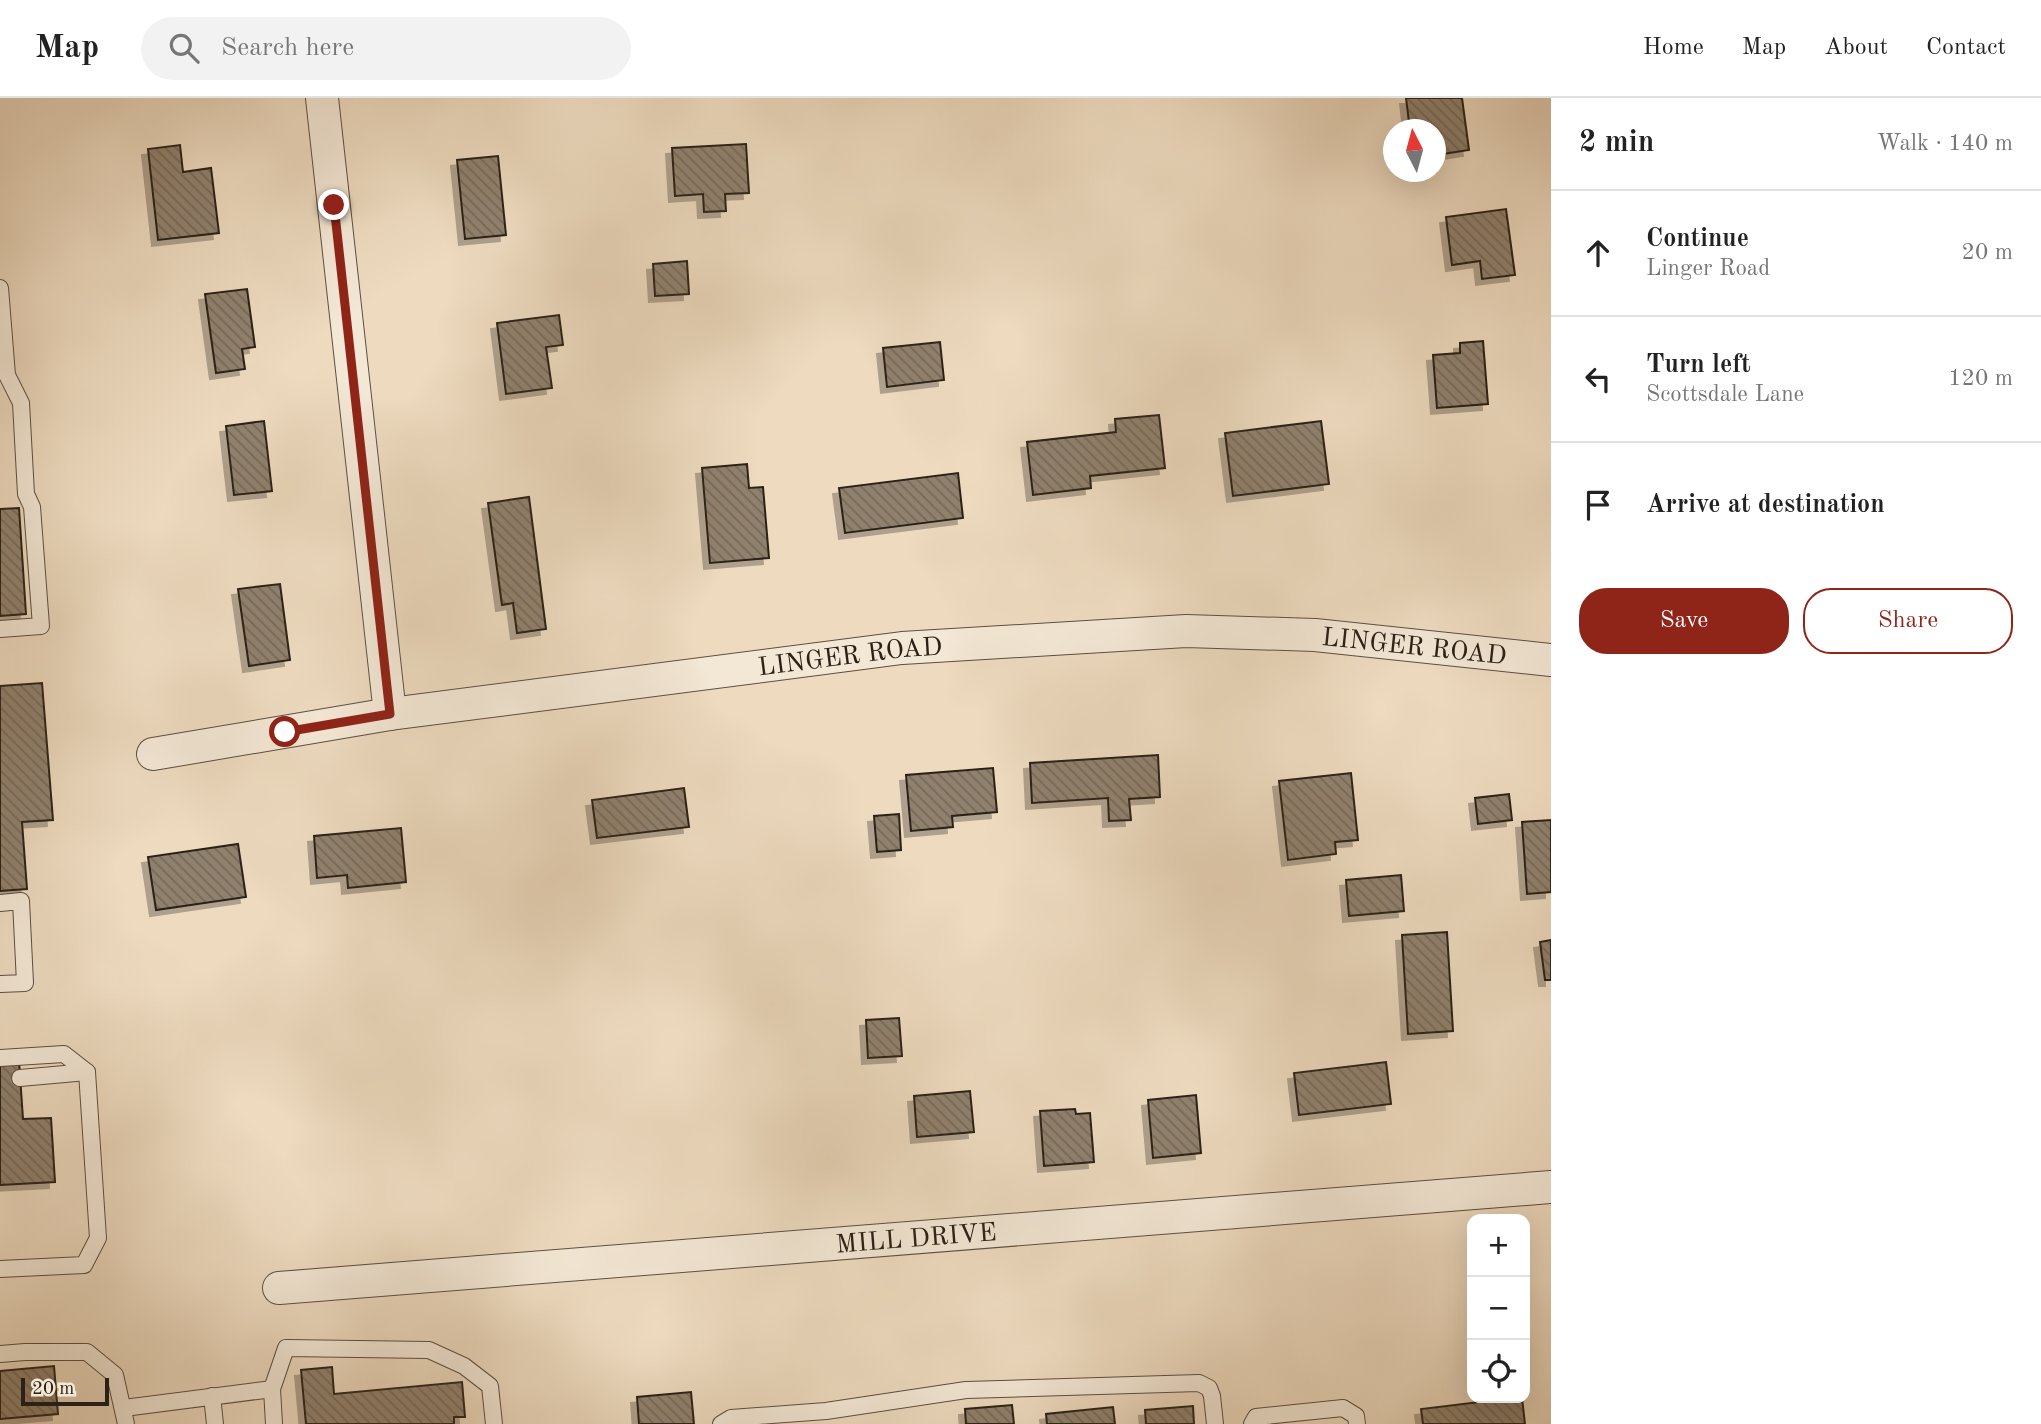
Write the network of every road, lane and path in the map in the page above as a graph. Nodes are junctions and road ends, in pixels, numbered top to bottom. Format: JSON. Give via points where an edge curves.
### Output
{"nodes":[{"id":1,"x":322,"y":98,"type":"edge"},
{"id":2,"x":0,"y":288,"type":"edge"},
{"id":3,"x":0,"y":629,"type":"edge"},
{"id":4,"x":1551,"y":660,"type":"edge"},
{"id":5,"x":390,"y":714,"type":"junction"},
{"id":6,"x":153,"y":754,"type":"dead end"},
{"id":7,"x":0,"y":903,"type":"edge"},
{"id":8,"x":0,"y":984,"type":"edge"},
{"id":9,"x":0,"y":1058,"type":"edge"},
{"id":10,"x":87,"y":1072,"type":"junction"},
{"id":11,"x":20,"y":1078,"type":"dead end"},
{"id":12,"x":1551,"y":1187,"type":"edge"},
{"id":13,"x":0,"y":1269,"type":"edge"},
{"id":14,"x":279,"y":1288,"type":"dead end"},
{"id":15,"x":0,"y":1354,"type":"edge"},
{"id":16,"x":272,"y":1389,"type":"junction"},
{"id":17,"x":212,"y":1396,"type":"junction"},
{"id":18,"x":125,"y":1416,"type":"edge"},
{"id":19,"x":215,"y":1424,"type":"edge"},
{"id":20,"x":274,"y":1424,"type":"edge"},
{"id":21,"x":494,"y":1424,"type":"edge"},
{"id":22,"x":721,"y":1424,"type":"edge"},
{"id":23,"x":1215,"y":1424,"type":"edge"},
{"id":24,"x":1252,"y":1424,"type":"edge"},
{"id":25,"x":1357,"y":1424,"type":"edge"}],
"edges":[{"from":1,"to":5,"type":"street"},
{"from":2,"to":3,"type":"lane","via":[[8,375],[21,403],[41,626]]},
{"from":4,"to":5,"type":"street","name":"LINGER ROAD","via":[[1315,635],[1186,631],[902,648]]},
{"from":5,"to":6,"type":"street","name":"LINGER ROAD"},
{"from":7,"to":8,"type":"lane","via":[[21,901],[25,984]]},
{"from":9,"to":10,"type":"lane","via":[[64,1054]]},
{"from":10,"to":11,"type":"lane"},
{"from":10,"to":13,"type":"lane","via":[[98,1238],[84,1265]]},
{"from":12,"to":14,"type":"street","name":"MILL DRIVE"},
{"from":15,"to":18,"type":"lane","via":[[87,1352],[115,1375]]},
{"from":16,"to":17,"type":"lane"},
{"from":16,"to":20,"type":"lane"},
{"from":16,"to":21,"type":"lane","via":[[286,1348],[429,1350],[464,1366],[490,1386]]},
{"from":17,"to":18,"type":"lane"},
{"from":17,"to":19,"type":"lane"},
{"from":22,"to":23,"type":"lane","via":[[731,1418],[826,1411],[966,1390],[1199,1383],[1209,1388]]},
{"from":24,"to":25,"type":"lane","via":[[1256,1417],[1343,1408],[1356,1416]]}]}
